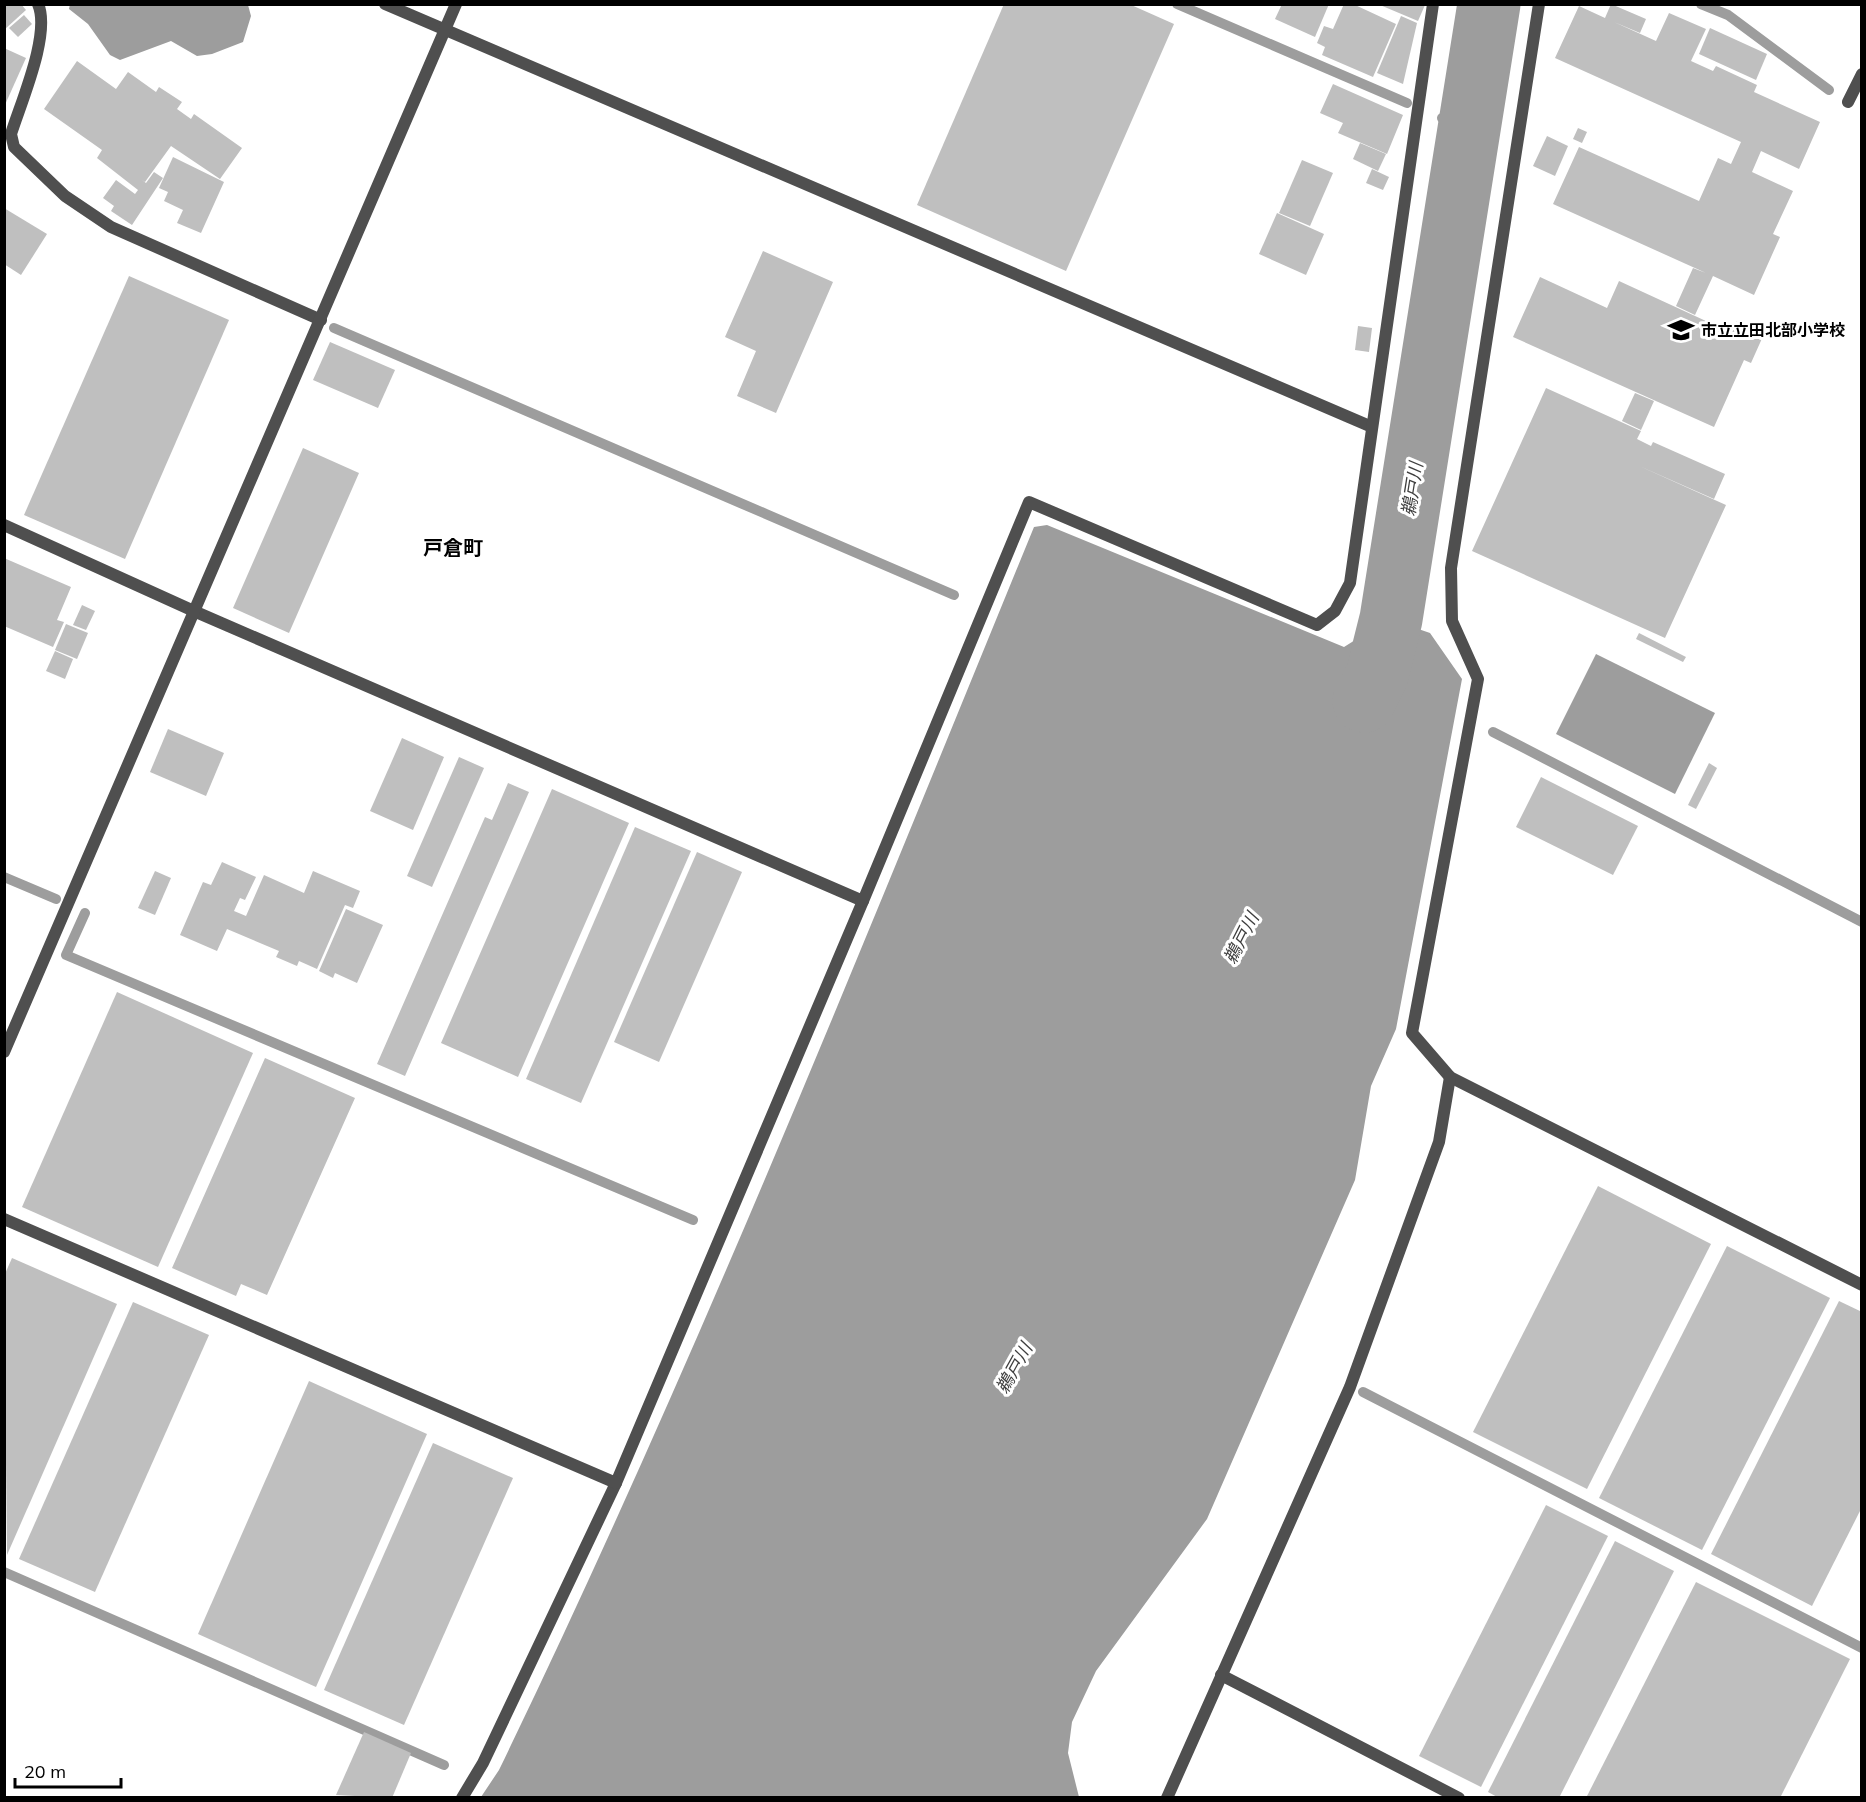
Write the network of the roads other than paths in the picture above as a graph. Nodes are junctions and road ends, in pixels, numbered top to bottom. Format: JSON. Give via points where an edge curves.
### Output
{"nodes":[{"id":1,"x":38,"y":4,"type":"edge"},
{"id":2,"x":385,"y":4,"type":"edge"},
{"id":3,"x":456,"y":4,"type":"edge"},
{"id":4,"x":1433,"y":4,"type":"edge"},
{"id":5,"x":1539,"y":4,"type":"edge"},
{"id":6,"x":445,"y":30,"type":"junction"},
{"id":7,"x":1862,"y":74,"type":"edge"},
{"id":8,"x":1848,"y":102,"type":"dead end"},
{"id":9,"x":321,"y":320,"type":"junction"},
{"id":10,"x":1372,"y":427,"type":"junction"},
{"id":11,"x":4,"y":525,"type":"edge"},
{"id":12,"x":196,"y":612,"type":"junction"},
{"id":13,"x":863,"y":901,"type":"junction"},
{"id":14,"x":4,"y":1052,"type":"edge"},
{"id":15,"x":1450,"y":1077,"type":"junction"},
{"id":16,"x":4,"y":1219,"type":"edge"},
{"id":17,"x":1862,"y":1285,"type":"edge"},
{"id":18,"x":616,"y":1483,"type":"junction"},
{"id":19,"x":1221,"y":1675,"type":"junction"},
{"id":20,"x":462,"y":1797,"type":"edge"},
{"id":21,"x":1167,"y":1797,"type":"edge"},
{"id":22,"x":1460,"y":1797,"type":"edge"}],
"edges":[{"from":1,"to":9,"type":"street","via":[[43,15],[38,45],[12,134],[14,147],[65,196],[111,227]]},
{"from":2,"to":6,"type":"street"},
{"from":3,"to":6,"type":"street"},
{"from":4,"to":10,"type":"street"},
{"from":5,"to":15,"type":"street","via":[[1451,568],[1452,621],[1479,679],[1412,1033]]},
{"from":6,"to":9,"type":"street"},
{"from":6,"to":10,"type":"street"},
{"from":7,"to":8,"type":"street"},
{"from":9,"to":12,"type":"street"},
{"from":10,"to":13,"type":"street","via":[[1350,583],[1335,611],[1317,625],[1029,502]]},
{"from":11,"to":12,"type":"street"},
{"from":12,"to":13,"type":"street"},
{"from":12,"to":14,"type":"street"},
{"from":13,"to":18,"type":"street"},
{"from":15,"to":17,"type":"street"},
{"from":15,"to":19,"type":"street","via":[[1438,1142],[1350,1387]]},
{"from":16,"to":18,"type":"street"},
{"from":18,"to":20,"type":"street","via":[[483,1763]]},
{"from":19,"to":21,"type":"street"},
{"from":19,"to":22,"type":"street"}]}
